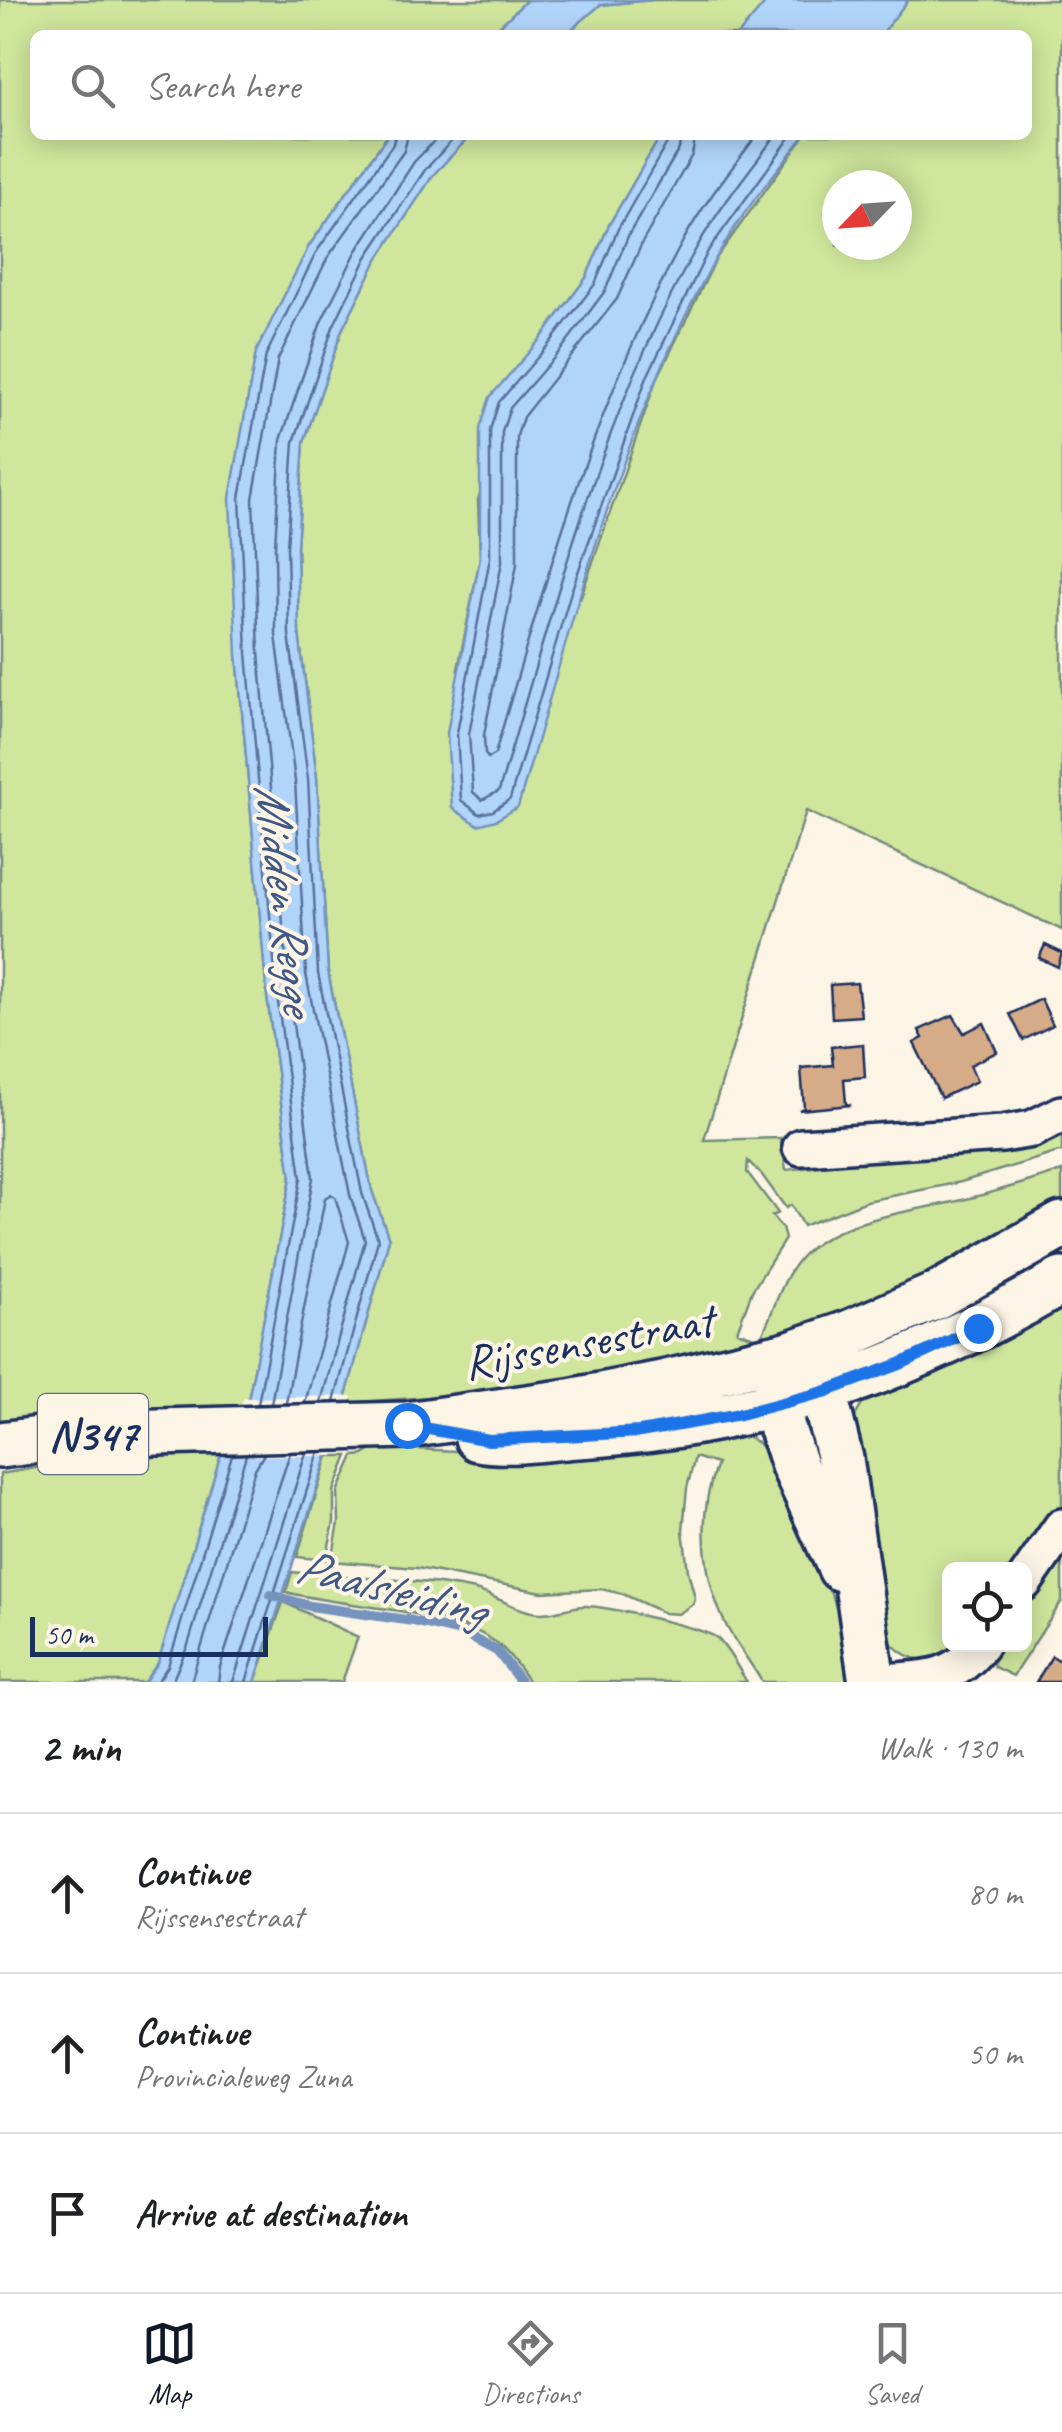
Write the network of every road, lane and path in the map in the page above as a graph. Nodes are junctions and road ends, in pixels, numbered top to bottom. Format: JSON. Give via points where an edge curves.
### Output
{"nodes":[{"id":1,"x":1062,"y":1114,"type":"edge"},
{"id":2,"x":801,"y":1147,"type":"dead end"},
{"id":3,"x":1062,"y":1225,"type":"edge"},
{"id":4,"x":1062,"y":1280,"type":"edge"},
{"id":5,"x":787,"y":1355,"type":"junction"},
{"id":6,"x":824,"y":1392,"type":"junction"},
{"id":7,"x":774,"y":1405,"type":"junction"},
{"id":8,"x":388,"y":1425,"type":"junction"},
{"id":9,"x":0,"y":1445,"type":"edge"},
{"id":10,"x":1062,"y":1527,"type":"edge"},
{"id":11,"x":1032,"y":1570,"type":"edge"},
{"id":12,"x":862,"y":1616,"type":"junction"},
{"id":13,"x":975,"y":1652,"type":"edge"},
{"id":14,"x":875,"y":1682,"type":"edge"}],
"edges":[{"from":1,"to":2,"type":"street","via":[[1002,1134]]},
{"from":3,"to":5,"type":"main road","number":"N347","via":[[923,1302]]},
{"from":4,"to":6,"type":"main road","number":"N347","via":[[962,1335]]},
{"from":5,"to":6,"type":"main road","name":"Rijssensestraat"},
{"from":5,"to":7,"type":"main road","name":"Rijssensestraat"},
{"from":5,"to":8,"type":"main road","name":"Rijssensestraat","number":"N347","via":[[570,1402]]},
{"from":6,"to":7,"type":"main road","number":"N347"},
{"from":6,"to":12,"type":"main road"},
{"from":7,"to":8,"type":"main road","name":"Rijssensestraat","number":"N347","via":[[640,1432],[489,1440]]},
{"from":7,"to":12,"type":"main road"},
{"from":8,"to":9,"type":"main road","number":"N347","via":[[86,1434]]},
{"from":10,"to":11,"type":"street"},
{"from":12,"to":14,"type":"main road"},
{"from":13,"to":14,"type":"street","via":[[951,1673]]}]}
